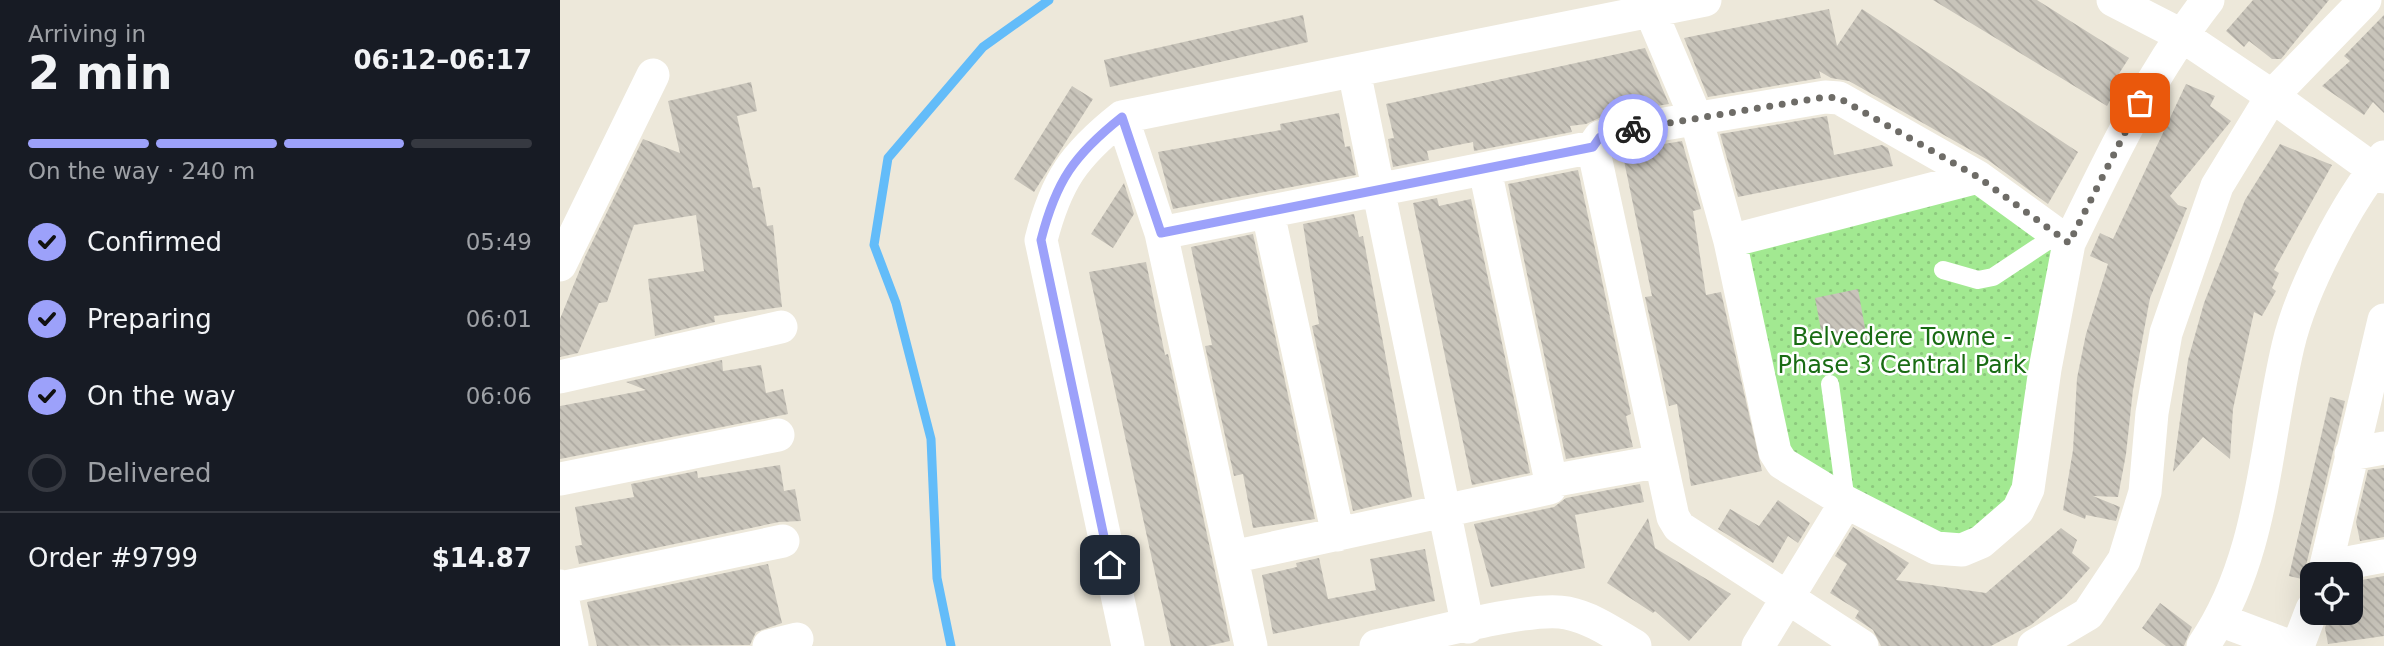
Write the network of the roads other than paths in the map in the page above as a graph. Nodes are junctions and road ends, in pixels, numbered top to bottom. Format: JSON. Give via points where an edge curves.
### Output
{"nodes":[{"id":1,"x":1705,"y":0,"type":"edge"},
{"id":2,"x":2113,"y":0,"type":"edge"},
{"id":3,"x":2208,"y":0,"type":"edge"},
{"id":4,"x":2365,"y":0,"type":"edge"},
{"id":5,"x":1651,"y":12,"type":"junction"},
{"id":6,"x":2181,"y":35,"type":"junction"},
{"id":7,"x":1354,"y":71,"type":"junction"},
{"id":8,"x":653,"y":75,"type":"dead end"},
{"id":9,"x":2272,"y":96,"type":"junction"},
{"id":10,"x":1122,"y":117,"type":"junction"},
{"id":11,"x":1696,"y":118,"type":"junction"},
{"id":12,"x":1593,"y":147,"type":"junction"},
{"id":13,"x":2380,"y":168,"type":"edge"},
{"id":14,"x":1485,"y":170,"type":"junction"},
{"id":15,"x":1978,"y":177,"type":"junction"},
{"id":16,"x":1379,"y":192,"type":"junction"},
{"id":17,"x":1268,"y":213,"type":"junction"},
{"id":18,"x":1161,"y":233,"type":"junction"},
{"id":19,"x":2064,"y":239,"type":"junction"},
{"id":20,"x":1730,"y":241,"type":"junction"},
{"id":21,"x":560,"y":265,"type":"edge"},
{"id":22,"x":1942,"y":270,"type":"dead end"},
{"id":23,"x":781,"y":327,"type":"dead end"},
{"id":24,"x":2382,"y":334,"type":"edge"},
{"id":25,"x":560,"y":377,"type":"edge"},
{"id":26,"x":1830,"y":384,"type":"dead end"},
{"id":27,"x":778,"y":435,"type":"dead end"},
{"id":28,"x":2384,"y":448,"type":"edge"},
{"id":29,"x":2351,"y":454,"type":"junction"},
{"id":30,"x":1661,"y":461,"type":"junction"},
{"id":31,"x":560,"y":479,"type":"edge"},
{"id":32,"x":1551,"y":481,"type":"junction"},
{"id":33,"x":1846,"y":502,"type":"junction"},
{"id":34,"x":1444,"y":512,"type":"junction"},
{"id":35,"x":1338,"y":535,"type":"junction"},
{"id":36,"x":783,"y":541,"type":"dead end"},
{"id":37,"x":2384,"y":556,"type":"edge"},
{"id":38,"x":1232,"y":557,"type":"junction"},
{"id":39,"x":2327,"y":562,"type":"edge"},
{"id":40,"x":2360,"y":562,"type":"edge"},
{"id":41,"x":560,"y":587,"type":"edge"},
{"id":42,"x":1785,"y":599,"type":"junction"},
{"id":43,"x":2306,"y":625,"type":"edge"},
{"id":44,"x":1468,"y":627,"type":"junction"},
{"id":45,"x":2211,"y":633,"type":"edge"},
{"id":46,"x":572,"y":646,"type":"edge"},
{"id":47,"x":1128,"y":646,"type":"edge"},
{"id":48,"x":1251,"y":646,"type":"edge"},
{"id":49,"x":1377,"y":646,"type":"edge"},
{"id":50,"x":1634,"y":646,"type":"edge"},
{"id":51,"x":1758,"y":646,"type":"edge"},
{"id":52,"x":1862,"y":646,"type":"edge"},
{"id":53,"x":2034,"y":646,"type":"edge"},
{"id":54,"x":2289,"y":646,"type":"edge"},
{"id":55,"x":2298,"y":646,"type":"edge"}],
"edges":[{"from":1,"to":5,"type":"street"},
{"from":2,"to":6,"type":"street"},
{"from":3,"to":6,"type":"street"},
{"from":4,"to":9,"type":"street"},
{"from":5,"to":7,"type":"street"},
{"from":5,"to":11,"type":"street"},
{"from":6,"to":9,"type":"street"},
{"from":6,"to":19,"type":"street"},
{"from":7,"to":10,"type":"street"},
{"from":7,"to":16,"type":"street"},
{"from":8,"to":21,"type":"street"},
{"from":9,"to":13,"type":"street"},
{"from":9,"to":53,"type":"street","via":[[2217,186],[2166,332],[2145,492],[2124,560],[2088,614]]},
{"from":10,"to":18,"type":"street"},
{"from":10,"to":47,"type":"street","via":[[1094,139],[1070,167],[1051,200],[1041,240]]},
{"from":11,"to":12,"type":"street","via":[[1611,133],[1600,137]]},
{"from":11,"to":15,"type":"street","via":[[1839,98]]},
{"from":11,"to":20,"type":"street"},
{"from":12,"to":14,"type":"street"},
{"from":12,"to":30,"type":"street"},
{"from":13,"to":45,"type":"street","via":[[2301,304],[2288,345],[2240,578]]},
{"from":14,"to":16,"type":"street"},
{"from":14,"to":32,"type":"street"},
{"from":15,"to":19,"type":"street"},
{"from":15,"to":20,"type":"street"},
{"from":16,"to":17,"type":"street"},
{"from":16,"to":34,"type":"street"},
{"from":17,"to":18,"type":"street"},
{"from":17,"to":35,"type":"street"},
{"from":18,"to":38,"type":"street"},
{"from":19,"to":22,"type":"lane","via":[[1993,277],[1978,279]]},
{"from":19,"to":33,"type":"street","via":[[2028,489],[2018,510],[1981,542],[1962,550],[1936,548]]},
{"from":20,"to":33,"type":"street","via":[[1775,452],[1782,463]]},
{"from":23,"to":25,"type":"street"},
{"from":24,"to":29,"type":"street"},
{"from":26,"to":33,"type":"lane"},
{"from":27,"to":31,"type":"street"},
{"from":28,"to":29,"type":"street"},
{"from":29,"to":39,"type":"street"},
{"from":30,"to":32,"type":"street"},
{"from":30,"to":42,"type":"street","via":[[1672,517],[1679,527]]},
{"from":32,"to":34,"type":"street","via":[[1545,492]]},
{"from":33,"to":42,"type":"street"},
{"from":34,"to":35,"type":"street"},
{"from":34,"to":44,"type":"street"},
{"from":35,"to":38,"type":"street"},
{"from":36,"to":41,"type":"street"},
{"from":37,"to":40,"type":"street"},
{"from":38,"to":48,"type":"street"},
{"from":41,"to":46,"type":"street"},
{"from":42,"to":51,"type":"street"},
{"from":42,"to":52,"type":"street"},
{"from":43,"to":55,"type":"street"},
{"from":44,"to":49,"type":"street"},
{"from":44,"to":50,"type":"street","via":[[1564,612],[1590,619]]},
{"from":45,"to":54,"type":"street"}]}
